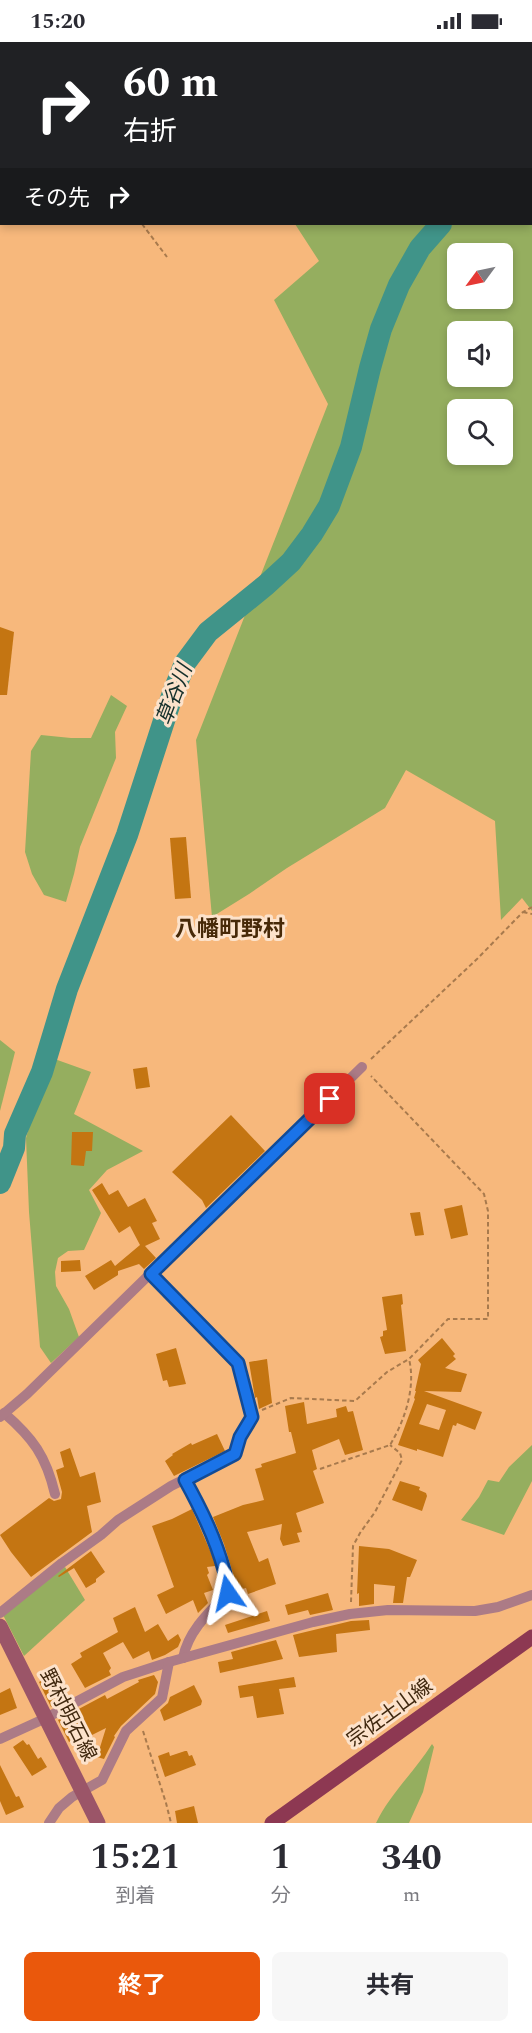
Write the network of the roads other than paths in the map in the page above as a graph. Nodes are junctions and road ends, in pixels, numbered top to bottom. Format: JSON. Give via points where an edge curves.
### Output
{"nodes":[{"id":1,"x":362,"y":1067,"type":"road end"},
{"id":2,"x":151,"y":1274,"type":"junction"},
{"id":3,"x":2,"y":1415,"type":"edge"},
{"id":4,"x":185,"y":1480,"type":"junction"},
{"id":5,"x":55,"y":1494,"type":"dead end"},
{"id":6,"x":532,"y":1595,"type":"edge"},
{"id":7,"x":0,"y":1613,"type":"edge"},
{"id":8,"x":0,"y":1626,"type":"edge"},
{"id":9,"x":532,"y":1637,"type":"edge"},
{"id":10,"x":183,"y":1659,"type":"junction"},
{"id":11,"x":169,"y":1662,"type":"junction"},
{"id":12,"x":46,"y":1718,"type":"junction"},
{"id":13,"x":0,"y":1740,"type":"edge"},
{"id":14,"x":82,"y":1792,"type":"junction"},
{"id":15,"x":49,"y":1823,"type":"edge"},
{"id":16,"x":98,"y":1823,"type":"edge"},
{"id":17,"x":272,"y":1823,"type":"edge"}],
"edges":[{"from":1,"to":2,"type":"street"},
{"from":2,"to":3,"type":"street"},
{"from":2,"to":4,"type":"street","via":[[238,1363],[252,1417],[235,1454]]},
{"from":3,"to":5,"type":"street","via":[[19,1426],[38,1448]]},
{"from":4,"to":7,"type":"street","via":[[118,1520]]},
{"from":4,"to":10,"type":"street","via":[[204,1513],[228,1589],[198,1625]]},
{"from":6,"to":10,"type":"street","via":[[475,1611],[388,1610],[350,1614]]},
{"from":8,"to":12,"type":"main road","name":"野村明石線"},
{"from":9,"to":17,"type":"main road","name":"宗佐土山線"},
{"from":10,"to":11,"type":"street"},
{"from":11,"to":12,"type":"street","via":[[123,1677]]},
{"from":11,"to":14,"type":"street","via":[[162,1698],[126,1731],[102,1780]]},
{"from":12,"to":13,"type":"street"},
{"from":12,"to":14,"type":"main road","name":"野村明石線"},
{"from":14,"to":15,"type":"street","via":[[58,1808]]},
{"from":14,"to":16,"type":"main road","name":"野村明石線"}]}
